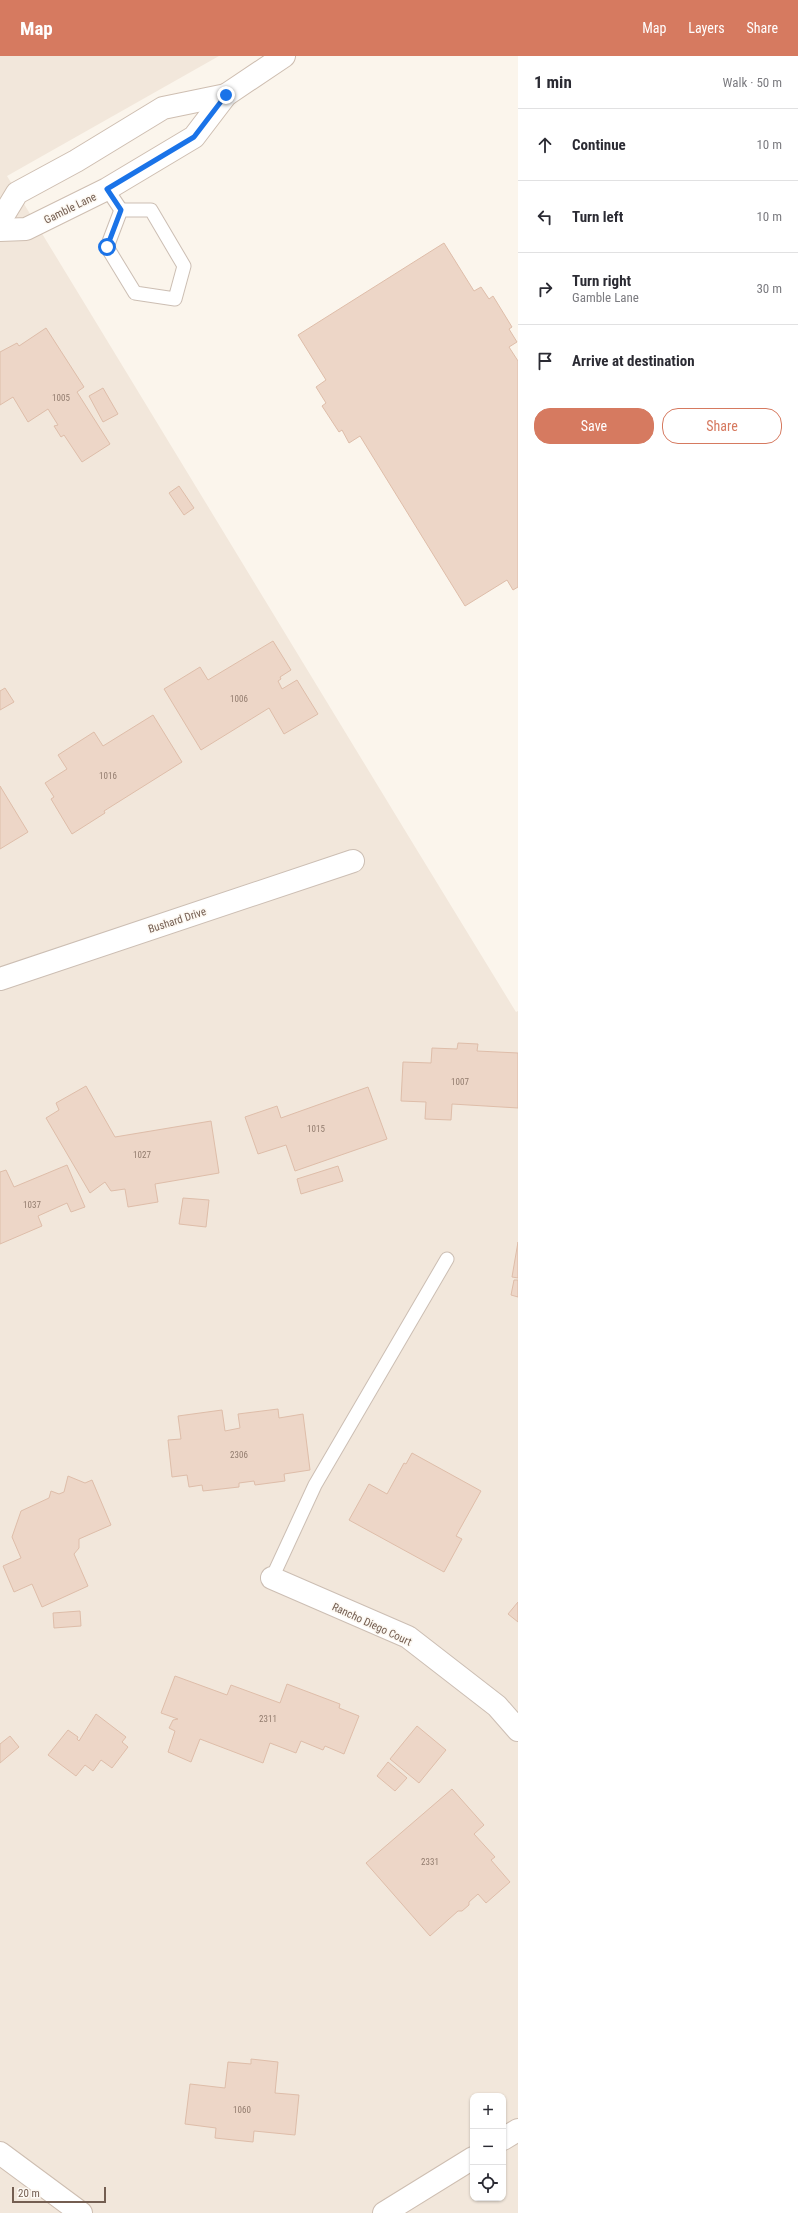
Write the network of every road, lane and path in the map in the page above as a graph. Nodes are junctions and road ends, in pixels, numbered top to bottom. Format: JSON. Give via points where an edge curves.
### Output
{"nodes":[{"id":1,"x":284,"y":56,"type":"edge"},
{"id":2,"x":226,"y":95,"type":"junction"},
{"id":3,"x":107,"y":189,"type":"junction"},
{"id":4,"x":121,"y":210,"type":"junction"},
{"id":5,"x":0,"y":221,"type":"edge"},
{"id":6,"x":0,"y":230,"type":"edge"},
{"id":7,"x":353,"y":861,"type":"dead end"},
{"id":8,"x":0,"y":979,"type":"edge"},
{"id":9,"x":447,"y":1259,"type":"dead end"},
{"id":10,"x":272,"y":1578,"type":"joint"},
{"id":11,"x":518,"y":1730,"type":"edge"},
{"id":12,"x":518,"y":2130,"type":"edge"},
{"id":13,"x":506,"y":2137,"type":"edge"},
{"id":14,"x":0,"y":2153,"type":"edge"},
{"id":15,"x":470,"y":2160,"type":"edge"},
{"id":16,"x":80,"y":2213,"type":"edge"},
{"id":17,"x":384,"y":2213,"type":"edge"}],
"edges":[{"from":1,"to":2,"type":"street","name":"Gamble Lane"},
{"from":2,"to":3,"type":"street","name":"Gamble Lane","via":[[194,137]]},
{"from":2,"to":5,"type":"street","name":"Gamble Lane","via":[[163,108],[17,194]]},
{"from":3,"to":4,"type":"lane"},
{"from":3,"to":6,"type":"street","name":"Gamble Lane","via":[[26,230]]},
{"from":4,"to":4,"type":"lane","via":[[107,247],[135,293],[175,299],[184,266],[151,210]]},
{"from":7,"to":8,"type":"street","name":"Bushard Drive"},
{"from":9,"to":10,"type":"lane","via":[[315,1485]]},
{"from":10,"to":11,"type":"street","name":"Rancho Diego Court","via":[[408,1637],[497,1706]]},
{"from":12,"to":13,"type":"street"},
{"from":14,"to":16,"type":"street"},
{"from":15,"to":17,"type":"street"}]}
